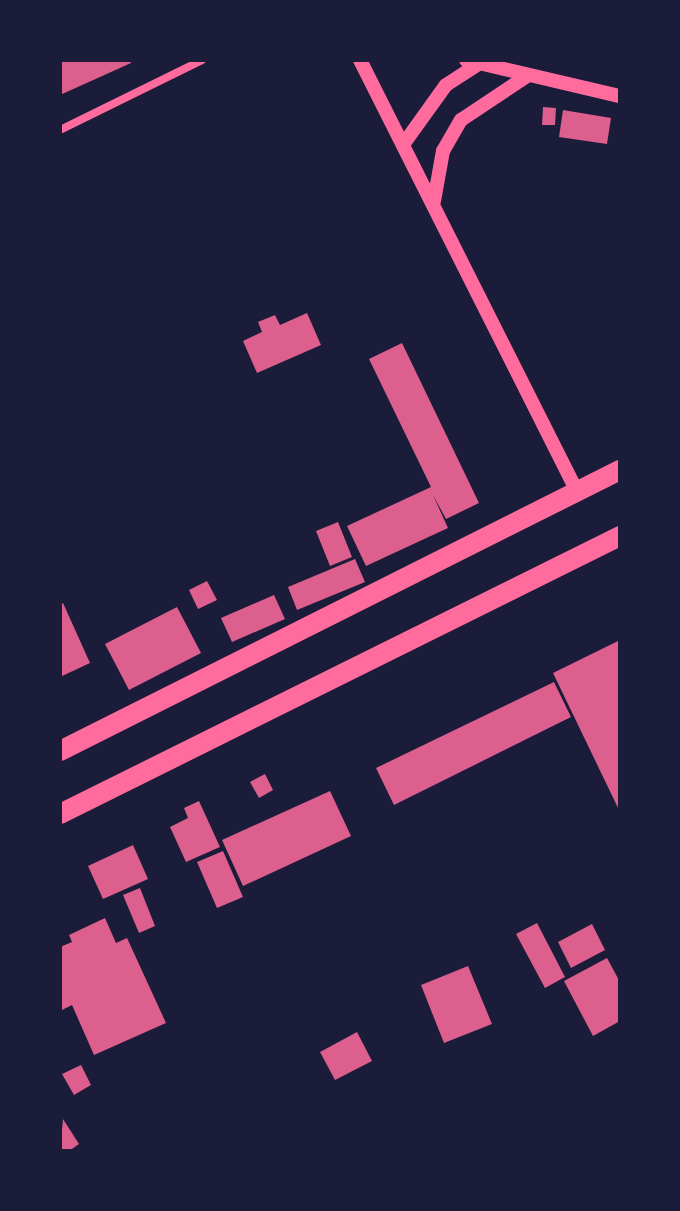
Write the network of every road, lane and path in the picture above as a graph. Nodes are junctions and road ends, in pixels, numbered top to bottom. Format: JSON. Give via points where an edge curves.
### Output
{"nodes":[{"id":1,"x":202,"y":60,"type":"edge"},
{"id":2,"x":360,"y":60,"type":"edge"},
{"id":3,"x":472,"y":62,"type":"edge"},
{"id":4,"x":527,"y":76,"type":"junction"},
{"id":5,"x":620,"y":96,"type":"edge"},
{"id":6,"x":60,"y":130,"type":"edge"},
{"id":7,"x":405,"y":142,"type":"junction"},
{"id":8,"x":434,"y":201,"type":"junction"},
{"id":9,"x":620,"y":470,"type":"edge"},
{"id":10,"x":577,"y":491,"type":"junction"},
{"id":11,"x":618,"y":541,"type":"edge"},
{"id":12,"x":60,"y":751,"type":"edge"},
{"id":13,"x":60,"y":814,"type":"edge"}],
"edges":[{"from":1,"to":6,"type":"street"},
{"from":2,"to":7,"type":"street"},
{"from":3,"to":4,"type":"street"},
{"from":3,"to":7,"type":"street","via":[[446,85]]},
{"from":4,"to":5,"type":"street"},
{"from":4,"to":8,"type":"street","via":[[461,120],[443,151]]},
{"from":7,"to":8,"type":"street"},
{"from":8,"to":10,"type":"street"},
{"from":9,"to":10,"type":"main road"},
{"from":10,"to":12,"type":"main road"},
{"from":11,"to":13,"type":"main road"}]}
